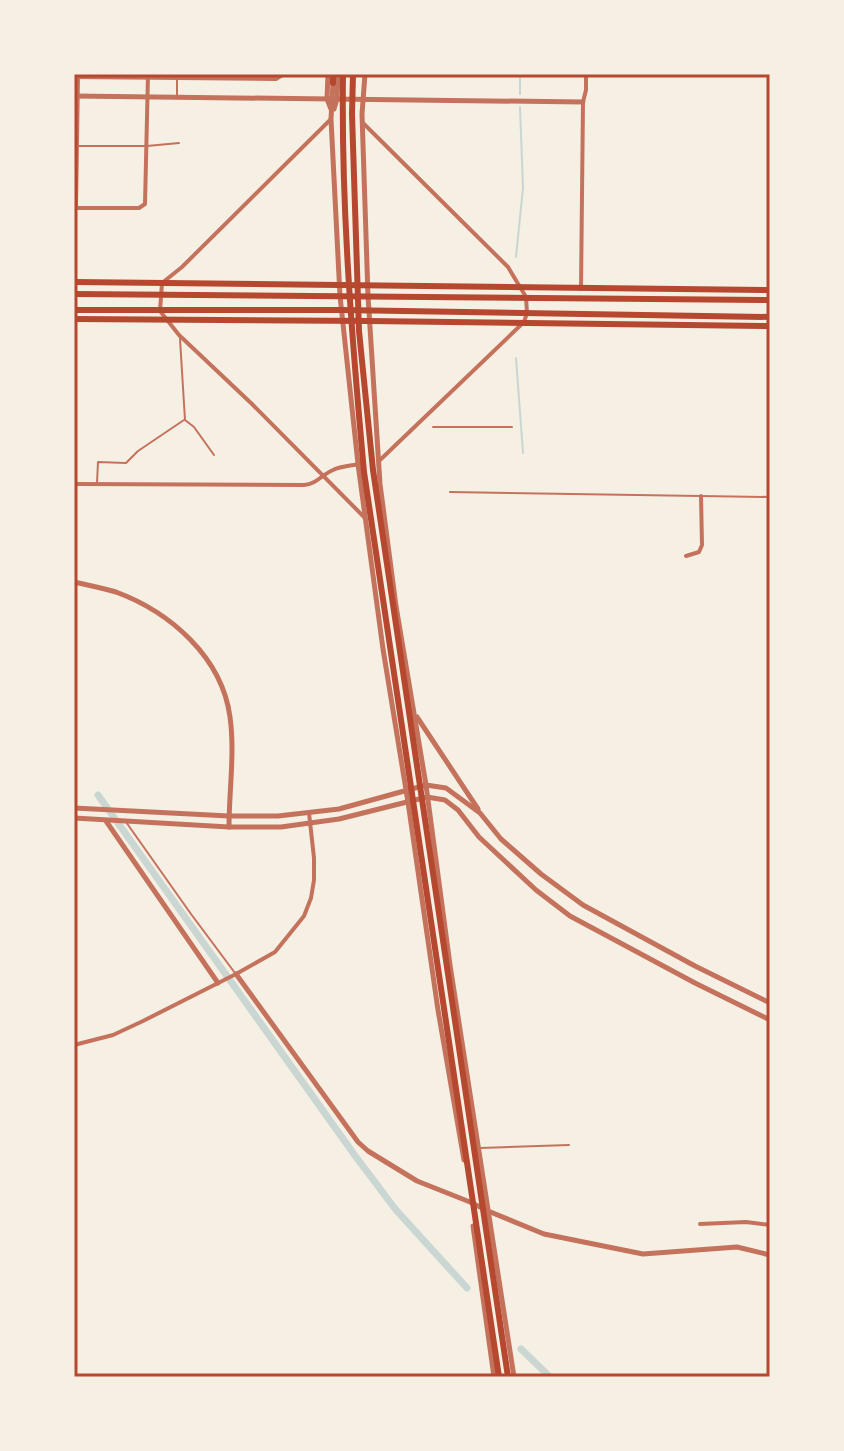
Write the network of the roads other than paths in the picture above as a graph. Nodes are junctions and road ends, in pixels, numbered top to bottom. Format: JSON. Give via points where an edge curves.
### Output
{"nodes":[{"id":1,"x":284,"y":74,"type":"edge"},
{"id":2,"x":335,"y":74,"type":"edge"},
{"id":3,"x":353,"y":74,"type":"edge"},
{"id":4,"x":363,"y":74,"type":"edge"},
{"id":5,"x":586,"y":74,"type":"edge"},
{"id":6,"x":148,"y":76,"type":"edge"},
{"id":7,"x":76,"y":77,"type":"edge"},
{"id":8,"x":177,"y":79,"type":"junction"},
{"id":9,"x":333,"y":83,"type":"joint"},
{"id":10,"x":76,"y":96,"type":"edge"},
{"id":11,"x":177,"y":97,"type":"junction"},
{"id":12,"x":148,"y":98,"type":"junction"},
{"id":13,"x":332,"y":99,"type":"junction"},
{"id":14,"x":363,"y":99,"type":"junction"},
{"id":15,"x":583,"y":102,"type":"junction"},
{"id":16,"x":332,"y":117,"type":"junction"},
{"id":17,"x":363,"y":123,"type":"junction"},
{"id":18,"x":179,"y":143,"type":"dead end"},
{"id":19,"x":77,"y":146,"type":"junction"},
{"id":20,"x":147,"y":146,"type":"junction"},
{"id":21,"x":75,"y":208,"type":"edge"},
{"id":22,"x":74,"y":282,"type":"edge"},
{"id":23,"x":162,"y":283,"type":"junction"},
{"id":24,"x":340,"y":286,"type":"junction"},
{"id":25,"x":368,"y":286,"type":"junction"},
{"id":26,"x":519,"y":287,"type":"junction"},
{"id":27,"x":581,"y":289,"type":"junction"},
{"id":28,"x":770,"y":290,"type":"edge"},
{"id":29,"x":74,"y":294,"type":"edge"},
{"id":30,"x":161,"y":295,"type":"junction"},
{"id":31,"x":340,"y":296,"type":"junction"},
{"id":32,"x":368,"y":296,"type":"junction"},
{"id":33,"x":526,"y":297,"type":"junction"},
{"id":34,"x":770,"y":300,"type":"edge"},
{"id":35,"x":74,"y":310,"type":"edge"},
{"id":36,"x":342,"y":310,"type":"junction"},
{"id":37,"x":160,"y":311,"type":"junction"},
{"id":38,"x":368,"y":311,"type":"junction"},
{"id":39,"x":527,"y":313,"type":"junction"},
{"id":40,"x":770,"y":317,"type":"edge"},
{"id":41,"x":74,"y":319,"type":"edge"},
{"id":42,"x":166,"y":320,"type":"junction"},
{"id":43,"x":343,"y":321,"type":"junction"},
{"id":44,"x":369,"y":321,"type":"junction"},
{"id":45,"x":524,"y":322,"type":"junction"},
{"id":46,"x":770,"y":326,"type":"edge"},
{"id":47,"x":179,"y":335,"type":"junction"},
{"id":48,"x":185,"y":420,"type":"junction"},
{"id":49,"x":433,"y":427,"type":"dead end"},
{"id":50,"x":512,"y":427,"type":"dead end"},
{"id":51,"x":214,"y":455,"type":"dead end"},
{"id":52,"x":379,"y":462,"type":"junction"},
{"id":53,"x":358,"y":464,"type":"junction"},
{"id":54,"x":323,"y":475,"type":"junction"},
{"id":55,"x":74,"y":484,"type":"edge"},
{"id":56,"x":96,"y":484,"type":"junction"},
{"id":57,"x":450,"y":492,"type":"dead end"},
{"id":58,"x":701,"y":496,"type":"junction"},
{"id":59,"x":770,"y":497,"type":"edge"},
{"id":60,"x":365,"y":518,"type":"junction"},
{"id":61,"x":686,"y":556,"type":"dead end"},
{"id":62,"x":74,"y":582,"type":"edge"},
{"id":63,"x":415,"y":715,"type":"junction"},
{"id":64,"x":426,"y":785,"type":"junction"},
{"id":65,"x":406,"y":790,"type":"junction"},
{"id":66,"x":427,"y":797,"type":"junction"},
{"id":67,"x":408,"y":802,"type":"junction"},
{"id":68,"x":74,"y":808,"type":"edge"},
{"id":69,"x":309,"y":813,"type":"junction"},
{"id":70,"x":480,"y":813,"type":"junction"},
{"id":71,"x":229,"y":816,"type":"junction"},
{"id":72,"x":74,"y":818,"type":"edge"},
{"id":73,"x":105,"y":821,"type":"junction"},
{"id":74,"x":126,"y":821,"type":"junction"},
{"id":75,"x":310,"y":824,"type":"junction"},
{"id":76,"x":229,"y":827,"type":"junction"},
{"id":77,"x":236,"y":974,"type":"junction"},
{"id":78,"x":218,"y":983,"type":"junction"},
{"id":79,"x":770,"y":1003,"type":"edge"},
{"id":80,"x":770,"y":1020,"type":"edge"},
{"id":81,"x":74,"y":1045,"type":"edge"},
{"id":82,"x":569,"y":1145,"type":"dead end"},
{"id":83,"x":479,"y":1148,"type":"junction"},
{"id":84,"x":470,"y":1202,"type":"junction"},
{"id":85,"x":488,"y":1211,"type":"junction"},
{"id":86,"x":700,"y":1224,"type":"dead end"},
{"id":87,"x":770,"y":1225,"type":"edge"},
{"id":88,"x":770,"y":1255,"type":"edge"},
{"id":89,"x":497,"y":1377,"type":"edge"},
{"id":90,"x":511,"y":1377,"type":"edge"}],
"edges":[{"from":1,"to":8,"type":"street","via":[[276,79]]},
{"from":2,"to":9,"type":"main road"},
{"from":2,"to":13,"type":"street"},
{"from":2,"to":13,"type":"street"},
{"from":2,"to":89,"type":"main road","via":[[364,472]]},
{"from":3,"to":90,"type":"main road","via":[[359,331],[373,470]]},
{"from":4,"to":14,"type":"street"},
{"from":5,"to":15,"type":"street"},
{"from":6,"to":7,"type":"street"},
{"from":6,"to":8,"type":"street"},
{"from":6,"to":12,"type":"street"},
{"from":7,"to":10,"type":"street"},
{"from":8,"to":11,"type":"lane"},
{"from":9,"to":13,"type":"street"},
{"from":10,"to":12,"type":"street"},
{"from":10,"to":19,"type":"street"},
{"from":11,"to":12,"type":"street"},
{"from":11,"to":13,"type":"street"},
{"from":12,"to":20,"type":"street"},
{"from":13,"to":14,"type":"street"},
{"from":13,"to":16,"type":"street"},
{"from":14,"to":15,"type":"street"},
{"from":14,"to":17,"type":"street"},
{"from":15,"to":27,"type":"street"},
{"from":16,"to":23,"type":"street"},
{"from":16,"to":24,"type":"street"},
{"from":17,"to":25,"type":"street"},
{"from":17,"to":26,"type":"street","via":[[508,267]]},
{"from":18,"to":20,"type":"lane"},
{"from":19,"to":20,"type":"lane"},
{"from":19,"to":21,"type":"street"},
{"from":20,"to":21,"type":"street","via":[[143,206]]},
{"from":22,"to":23,"type":"main road"},
{"from":23,"to":24,"type":"main road"},
{"from":23,"to":30,"type":"street"},
{"from":24,"to":25,"type":"main road"},
{"from":24,"to":31,"type":"street"},
{"from":25,"to":26,"type":"main road"},
{"from":25,"to":32,"type":"street"},
{"from":26,"to":27,"type":"main road"},
{"from":26,"to":33,"type":"street"},
{"from":27,"to":28,"type":"main road"},
{"from":29,"to":30,"type":"main road"},
{"from":30,"to":31,"type":"main road"},
{"from":30,"to":37,"type":"street"},
{"from":31,"to":32,"type":"main road"},
{"from":31,"to":36,"type":"street"},
{"from":32,"to":33,"type":"main road"},
{"from":32,"to":38,"type":"street"},
{"from":33,"to":34,"type":"main road"},
{"from":33,"to":39,"type":"street"},
{"from":35,"to":37,"type":"main road"},
{"from":36,"to":37,"type":"main road"},
{"from":36,"to":38,"type":"main road"},
{"from":36,"to":43,"type":"street"},
{"from":37,"to":42,"type":"street"},
{"from":38,"to":39,"type":"main road"},
{"from":38,"to":44,"type":"street"},
{"from":39,"to":40,"type":"main road"},
{"from":39,"to":45,"type":"street"},
{"from":41,"to":42,"type":"main road"},
{"from":42,"to":43,"type":"main road"},
{"from":42,"to":47,"type":"street"},
{"from":43,"to":44,"type":"main road"},
{"from":43,"to":53,"type":"street"},
{"from":44,"to":45,"type":"main road"},
{"from":44,"to":52,"type":"street"},
{"from":45,"to":46,"type":"main road"},
{"from":45,"to":52,"type":"street"},
{"from":47,"to":48,"type":"lane"},
{"from":47,"to":54,"type":"street"},
{"from":48,"to":51,"type":"lane"},
{"from":48,"to":56,"type":"lane","via":[[126,463],[98,462]]},
{"from":49,"to":50,"type":"lane"},
{"from":52,"to":53,"type":"street"},
{"from":52,"to":63,"type":"street"},
{"from":53,"to":54,"type":"street"},
{"from":53,"to":60,"type":"street"},
{"from":54,"to":56,"type":"street","via":[[315,484],[304,485]]},
{"from":54,"to":60,"type":"street"},
{"from":55,"to":56,"type":"street"},
{"from":57,"to":58,"type":"lane"},
{"from":58,"to":59,"type":"lane"},
{"from":58,"to":61,"type":"street","via":[[702,545],[699,552]]},
{"from":60,"to":65,"type":"street"},
{"from":62,"to":71,"type":"street","via":[[148,607],[187,636],[210,663],[231,720]]},
{"from":63,"to":64,"type":"street"},
{"from":63,"to":70,"type":"street"},
{"from":64,"to":65,"type":"street"},
{"from":64,"to":66,"type":"street"},
{"from":64,"to":70,"type":"street","via":[[446,788]]},
{"from":65,"to":67,"type":"street"},
{"from":65,"to":69,"type":"street"},
{"from":66,"to":67,"type":"street"},
{"from":66,"to":80,"type":"street","via":[[445,800],[458,810],[479,837],[570,916]]},
{"from":66,"to":83,"type":"street"},
{"from":67,"to":75,"type":"street"},
{"from":67,"to":84,"type":"street"},
{"from":68,"to":71,"type":"street"},
{"from":69,"to":71,"type":"street"},
{"from":69,"to":75,"type":"street"},
{"from":70,"to":79,"type":"street","via":[[501,839],[583,905]]},
{"from":71,"to":76,"type":"street"},
{"from":72,"to":73,"type":"street"},
{"from":73,"to":74,"type":"street"},
{"from":73,"to":78,"type":"street"},
{"from":74,"to":76,"type":"street"},
{"from":74,"to":77,"type":"lane"},
{"from":75,"to":76,"type":"street"},
{"from":75,"to":77,"type":"street","via":[[314,880],[304,916],[275,952]]},
{"from":77,"to":78,"type":"street"},
{"from":77,"to":84,"type":"street","via":[[358,1142],[417,1181]]},
{"from":78,"to":81,"type":"street","via":[[113,1035]]},
{"from":82,"to":83,"type":"lane"},
{"from":83,"to":85,"type":"street"},
{"from":84,"to":85,"type":"street"},
{"from":84,"to":89,"type":"street"},
{"from":85,"to":88,"type":"street","via":[[544,1234],[643,1254],[737,1247]]},
{"from":85,"to":90,"type":"street"},
{"from":86,"to":87,"type":"street"}]}
